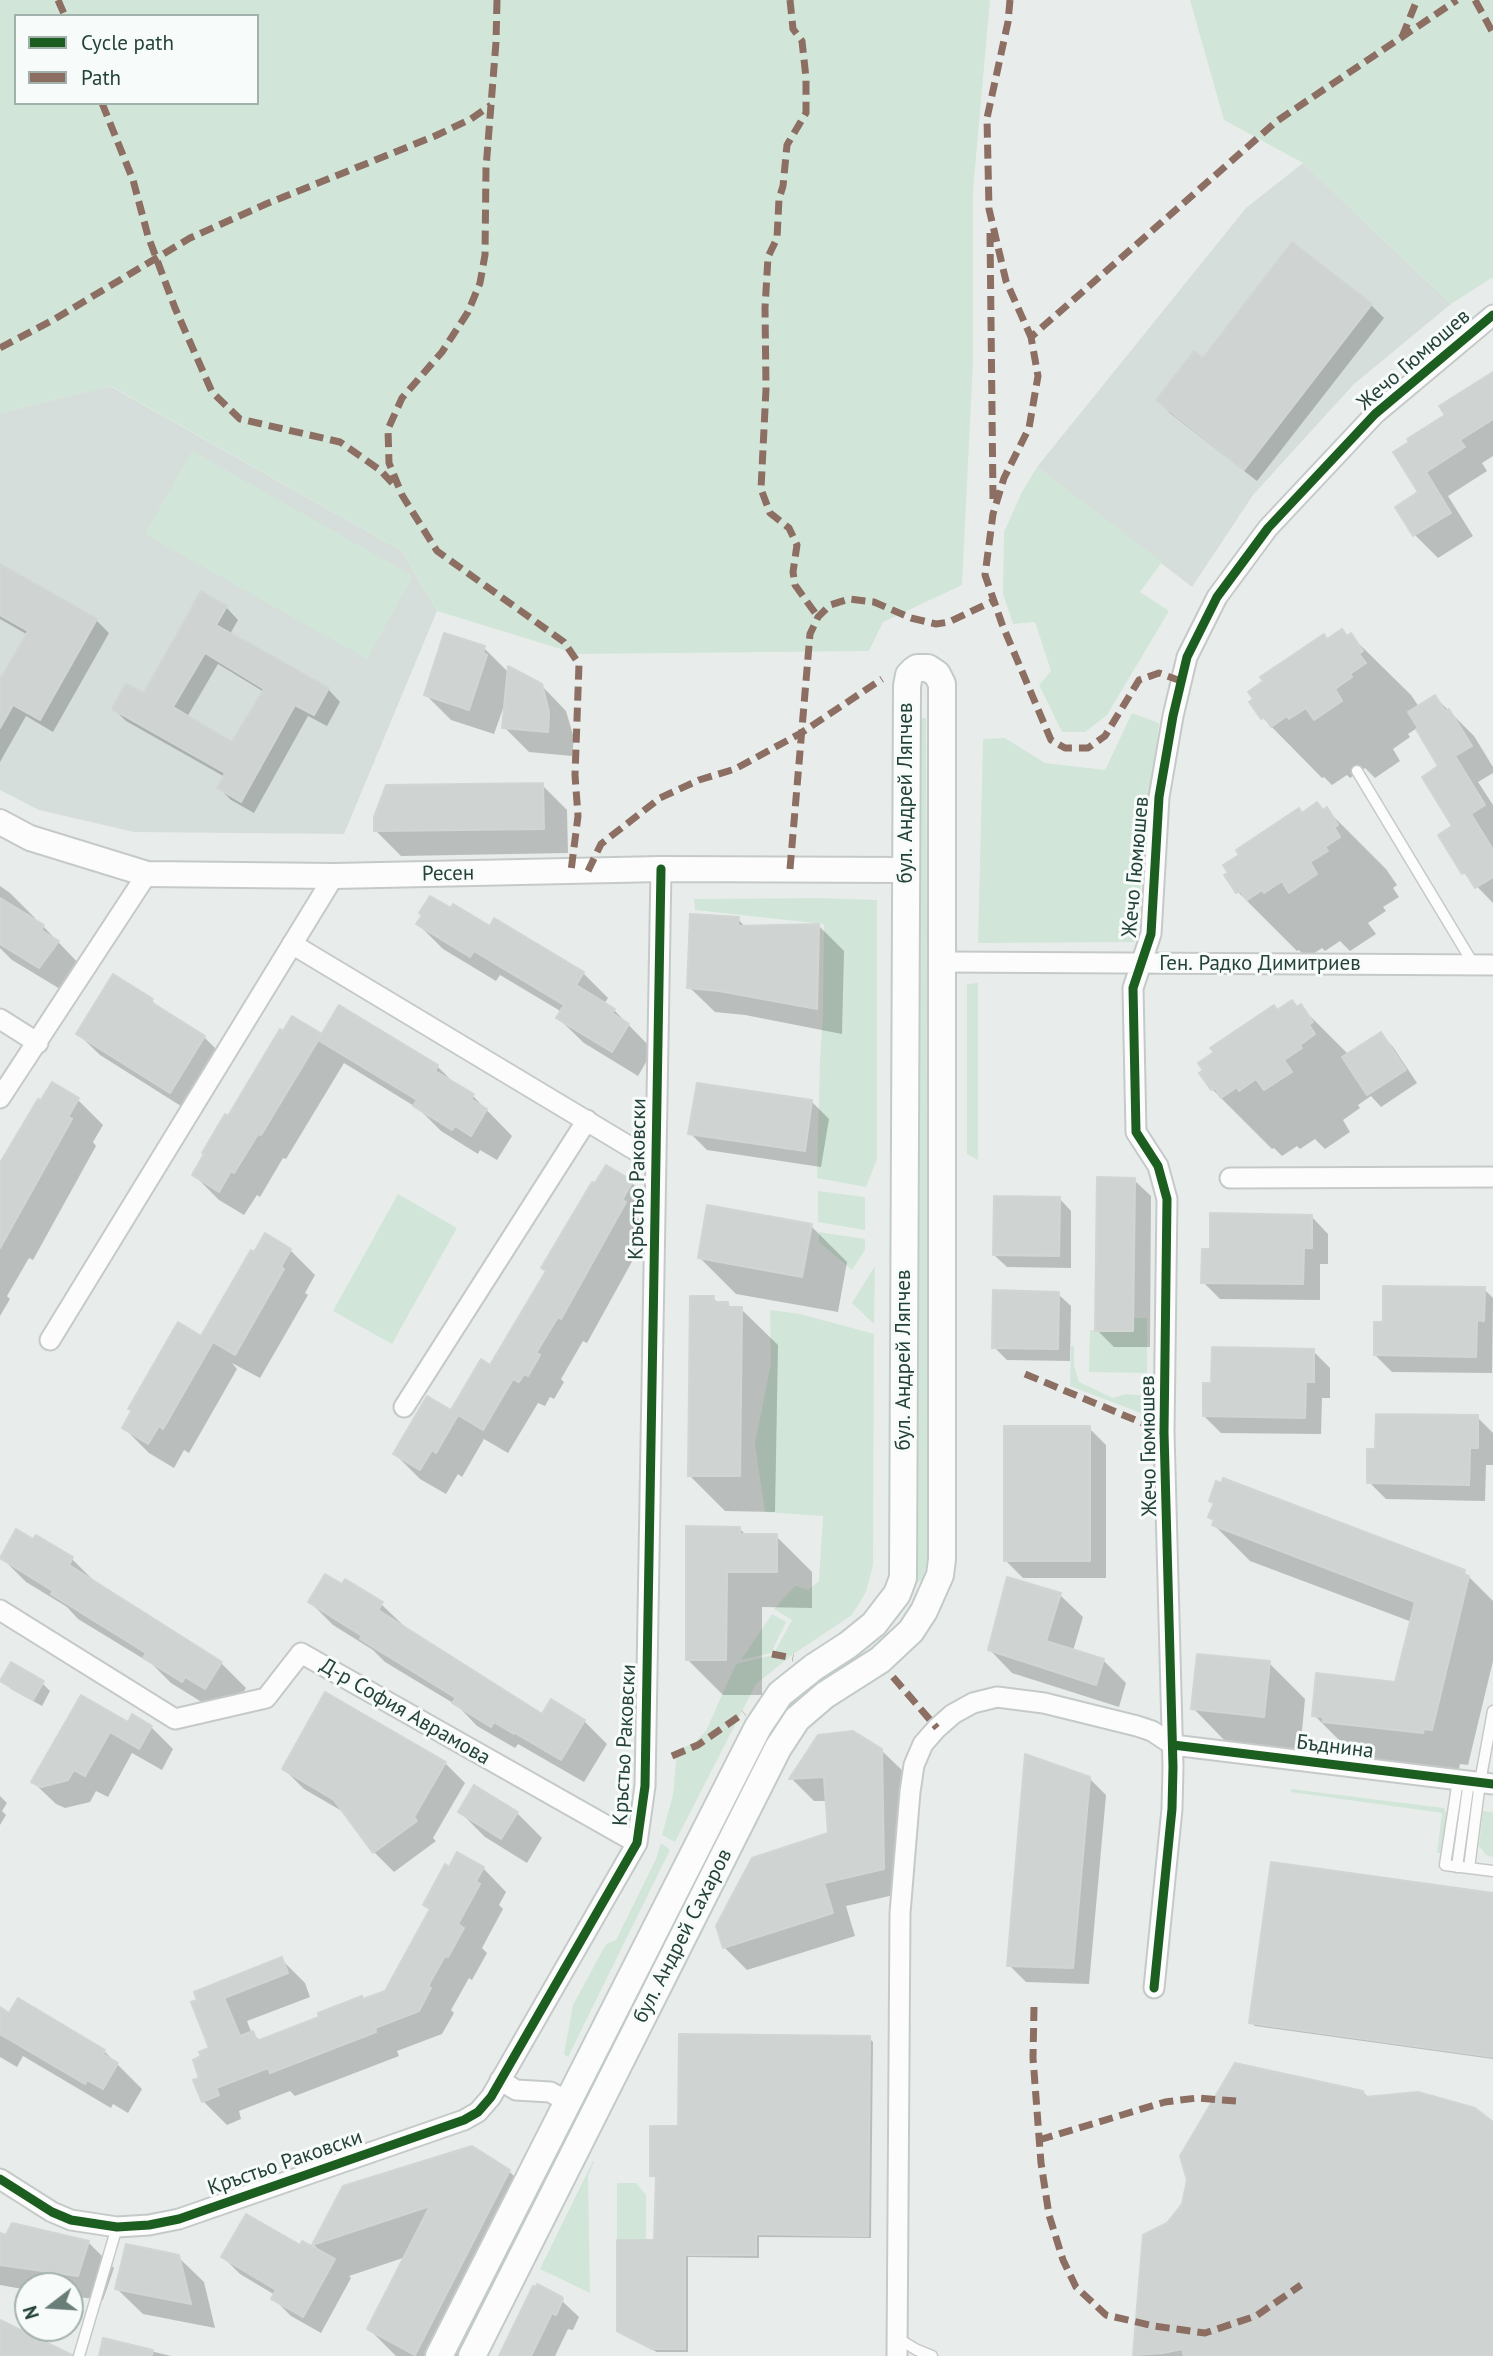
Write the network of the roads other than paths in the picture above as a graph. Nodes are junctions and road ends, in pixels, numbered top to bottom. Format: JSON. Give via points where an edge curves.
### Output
{"nodes":[{"id":1,"x":1493,"y":315,"type":"edge"},
{"id":2,"x":1357,"y":771,"type":"dead end"},
{"id":3,"x":0,"y":822,"type":"edge"},
{"id":4,"x":660,"y":869,"type":"junction"},
{"id":5,"x":905,"y":870,"type":"junction"},
{"id":6,"x":147,"y":874,"type":"junction"},
{"id":7,"x":334,"y":876,"type":"junction"},
{"id":8,"x":292,"y":944,"type":"junction"},
{"id":9,"x":943,"y":962,"type":"junction"},
{"id":10,"x":1142,"y":963,"type":"junction"},
{"id":11,"x":1483,"y":965,"type":"edge"},
{"id":12,"x":0,"y":1019,"type":"edge"},
{"id":13,"x":38,"y":1042,"type":"junction"},
{"id":14,"x":0,"y":1098,"type":"edge"},
{"id":15,"x":587,"y":1120,"type":"junction"},
{"id":16,"x":655,"y":1161,"type":"junction"},
{"id":17,"x":1493,"y":1177,"type":"edge"},
{"id":18,"x":1230,"y":1178,"type":"dead end"},
{"id":19,"x":50,"y":1340,"type":"dead end"},
{"id":20,"x":404,"y":1407,"type":"dead end"},
{"id":21,"x":942,"y":1559,"type":"joint"},
{"id":22,"x":915,"y":1587,"type":"junction"},
{"id":23,"x":0,"y":1610,"type":"edge"},
{"id":24,"x":821,"y":1662,"type":"junction"},
{"id":25,"x":840,"y":1686,"type":"junction"},
{"id":26,"x":1493,"y":1711,"type":"edge"},
{"id":27,"x":1173,"y":1745,"type":"junction"},
{"id":28,"x":1475,"y":1782,"type":"edge"},
{"id":29,"x":637,"y":1843,"type":"junction"},
{"id":30,"x":1457,"y":1867,"type":"junction"},
{"id":31,"x":1469,"y":1868,"type":"junction"},
{"id":32,"x":1493,"y":1871,"type":"edge"},
{"id":33,"x":1154,"y":1988,"type":"dead end"},
{"id":34,"x":500,"y":2080,"type":"junction"},
{"id":35,"x":567,"y":2101,"type":"junction"},
{"id":36,"x":0,"y":2179,"type":"edge"},
{"id":37,"x":117,"y":2227,"type":"junction"},
{"id":38,"x":899,"y":2350,"type":"edge"},
{"id":39,"x":79,"y":2356,"type":"edge"},
{"id":40,"x":439,"y":2356,"type":"edge"},
{"id":41,"x":472,"y":2356,"type":"edge"},
{"id":42,"x":932,"y":2356,"type":"edge"}],
"edges":[{"from":1,"to":10,"type":"street","name":"Жечо Гюмюшев","via":[[1376,414],[1268,528],[1217,597],[1187,657],[1172,716],[1159,797],[1151,934]]},
{"from":2,"to":11,"type":"lane"},
{"from":3,"to":6,"type":"street","name":"Ресен","via":[[30,838]]},
{"from":4,"to":5,"type":"street","name":"Ресен"},
{"from":4,"to":7,"type":"street","name":"Ресен"},
{"from":4,"to":16,"type":"street","name":"Кръстьо Раковски"},
{"from":5,"to":9,"type":"main road","name":"бул. Андрей Ляпчев","via":[[907,680],[918,668],[928,668],[942,684]]},
{"from":5,"to":22,"type":"main road","name":"бул. Андрей Ляпчев"},
{"from":6,"to":7,"type":"street","name":"Ресен"},
{"from":6,"to":13,"type":"street"},
{"from":7,"to":8,"type":"street"},
{"from":8,"to":15,"type":"street"},
{"from":8,"to":19,"type":"street"},
{"from":9,"to":10,"type":"street","name":"Ген. Радко Димитриев"},
{"from":9,"to":21,"type":"main road","name":"бул. Андрей Ляпчев"},
{"from":10,"to":11,"type":"street","name":"Ген. Радко Димитриев"},
{"from":10,"to":27,"type":"street","name":"Жечо Гюмюшев","via":[[1133,988],[1136,1132],[1158,1166],[1167,1199],[1164,1440]]},
{"from":12,"to":13,"type":"street"},
{"from":13,"to":14,"type":"street"},
{"from":15,"to":16,"type":"street"},
{"from":15,"to":20,"type":"street"},
{"from":16,"to":29,"type":"street","name":"Кръстьо Раковски","via":[[645,1774]]},
{"from":17,"to":18,"type":"street"},
{"from":21,"to":22,"type":"main road","name":"бул. Андрей Сахаров"},
{"from":22,"to":24,"type":"main road","name":"бул. Андрей Сахаров","via":[[897,1594],[874,1624]]},
{"from":22,"to":25,"type":"main road","name":"бул. Андрей Сахаров","via":[[911,1631],[880,1660]]},
{"from":23,"to":29,"type":"street","name":"Д-р София Аврамова","via":[[175,1719],[266,1698],[301,1653]]},
{"from":24,"to":25,"type":"lane","via":[[842,1666],[845,1675]]},
{"from":24,"to":35,"type":"main road","name":"бул. Андрей Сахаров","via":[[780,1694],[758,1727]]},
{"from":25,"to":41,"type":"main road","name":"бул. Андрей Сахаров","via":[[797,1719],[778,1748]]},
{"from":26,"to":28,"type":"lane"},
{"from":27,"to":28,"type":"street","name":"Бъднина"},
{"from":27,"to":33,"type":"street","name":"Жечо Гюмюшев","via":[[1172,1809]]},
{"from":27,"to":38,"type":"street","via":[[1137,1726],[1044,1703],[997,1697],[953,1714],[923,1744],[910,1792],[900,1913]]},
{"from":28,"to":30,"type":"lane"},
{"from":28,"to":30,"type":"lane","via":[[1446,1865]]},
{"from":28,"to":31,"type":"lane"},
{"from":29,"to":34,"type":"street","name":"Кръстьо Раковски"},
{"from":30,"to":31,"type":"lane"},
{"from":31,"to":32,"type":"lane"},
{"from":34,"to":35,"type":"street","via":[[516,2090],[550,2092]]},
{"from":34,"to":37,"type":"street","name":"Кръстьо Раковски","via":[[478,2112],[464,2120],[179,2219]]},
{"from":35,"to":40,"type":"main road","name":"бул. Андрей Сахаров"},
{"from":36,"to":37,"type":"street","name":"Кръстьо Раковски","via":[[71,2220]]},
{"from":37,"to":39,"type":"lane"},
{"from":38,"to":42,"type":"lane"}]}
